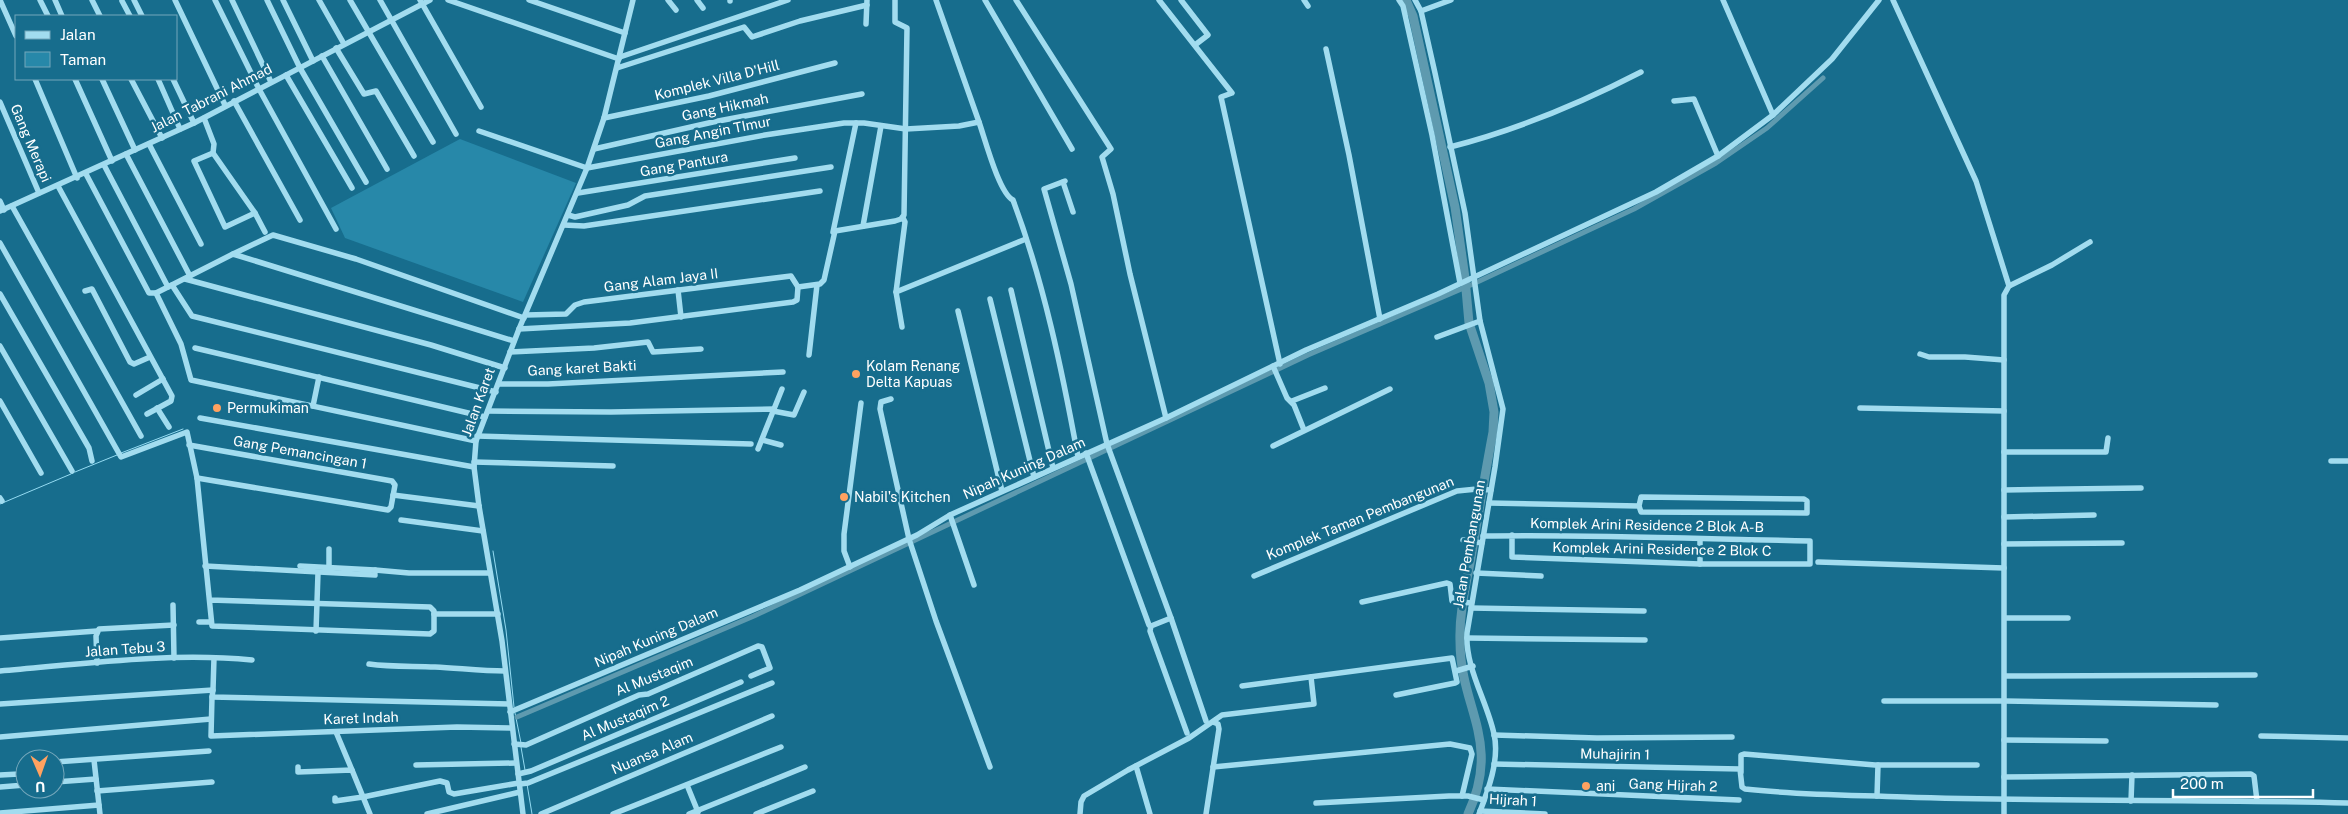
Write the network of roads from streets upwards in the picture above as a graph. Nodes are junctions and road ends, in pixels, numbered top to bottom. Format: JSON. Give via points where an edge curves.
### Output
{"nodes":[{"id":1,"x":0,"y":0,"type":"edge"},
{"id":2,"x":40,"y":0,"type":"edge"},
{"id":3,"x":55,"y":0,"type":"edge"},
{"id":4,"x":92,"y":0,"type":"edge"},
{"id":5,"x":134,"y":0,"type":"edge"},
{"id":6,"x":175,"y":0,"type":"edge"},
{"id":7,"x":215,"y":0,"type":"edge"},
{"id":8,"x":232,"y":0,"type":"edge"},
{"id":9,"x":267,"y":0,"type":"edge"},
{"id":10,"x":283,"y":0,"type":"edge"},
{"id":11,"x":319,"y":0,"type":"edge"},
{"id":12,"x":350,"y":0,"type":"edge"},
{"id":13,"x":380,"y":0,"type":"edge"},
{"id":14,"x":430,"y":0,"type":"edge"},
{"id":15,"x":448,"y":0,"type":"edge"},
{"id":16,"x":529,"y":0,"type":"edge"},
{"id":17,"x":632,"y":0,"type":"edge"},
{"id":18,"x":668,"y":0,"type":"edge"},
{"id":19,"x":697,"y":0,"type":"edge"},
{"id":20,"x":788,"y":0,"type":"edge"},
{"id":21,"x":895,"y":0,"type":"edge"},
{"id":22,"x":936,"y":0,"type":"edge"},
{"id":23,"x":985,"y":0,"type":"edge"},
{"id":24,"x":1016,"y":0,"type":"edge"},
{"id":25,"x":1159,"y":0,"type":"edge"},
{"id":26,"x":1182,"y":0,"type":"edge"},
{"id":27,"x":1304,"y":0,"type":"edge"},
{"id":28,"x":1399,"y":0,"type":"edge"},
{"id":29,"x":1415,"y":0,"type":"edge"},
{"id":30,"x":1451,"y":0,"type":"edge"},
{"id":31,"x":1723,"y":0,"type":"edge"},
{"id":32,"x":1879,"y":0,"type":"edge"},
{"id":33,"x":1893,"y":0,"type":"edge"},
{"id":34,"x":122,"y":1,"type":"dead end"},
{"id":35,"x":421,"y":2,"type":"edge"},
{"id":36,"x":867,"y":2,"type":"edge"},
{"id":37,"x":1308,"y":6,"type":"dead end"},
{"id":38,"x":703,"y":8,"type":"dead end"},
{"id":39,"x":676,"y":10,"type":"dead end"},
{"id":40,"x":1421,"y":11,"type":"junction"},
{"id":41,"x":48,"y":15,"type":"edge"},
{"id":42,"x":62,"y":15,"type":"edge"},
{"id":43,"x":100,"y":15,"type":"edge"},
{"id":44,"x":129,"y":15,"type":"edge"},
{"id":45,"x":142,"y":15,"type":"edge"},
{"id":46,"x":392,"y":20,"type":"junction"},
{"id":47,"x":866,"y":24,"type":"dead end"},
{"id":48,"x":368,"y":31,"type":"junction"},
{"id":49,"x":625,"y":33,"type":"junction"},
{"id":50,"x":15,"y":34,"type":"edge"},
{"id":51,"x":344,"y":44,"type":"junction"},
{"id":52,"x":1195,"y":45,"type":"junction"},
{"id":53,"x":336,"y":48,"type":"junction"},
{"id":54,"x":1326,"y":49,"type":"dead end"},
{"id":55,"x":322,"y":56,"type":"junction"},
{"id":56,"x":619,"y":58,"type":"junction"},
{"id":57,"x":313,"y":61,"type":"junction"},
{"id":58,"x":836,"y":63,"type":"dead end"},
{"id":59,"x":300,"y":68,"type":"junction"},
{"id":60,"x":617,"y":68,"type":"junction"},
{"id":61,"x":1641,"y":72,"type":"dead end"},
{"id":62,"x":286,"y":75,"type":"junction"},
{"id":63,"x":35,"y":80,"type":"edge"},
{"id":64,"x":75,"y":80,"type":"edge"},
{"id":65,"x":102,"y":80,"type":"edge"},
{"id":66,"x":132,"y":80,"type":"edge"},
{"id":67,"x":158,"y":80,"type":"edge"},
{"id":68,"x":173,"y":80,"type":"edge"},
{"id":69,"x":271,"y":82,"type":"junction"},
{"id":70,"x":259,"y":89,"type":"junction"},
{"id":71,"x":862,"y":94,"type":"dead end"},
{"id":72,"x":234,"y":101,"type":"junction"},
{"id":73,"x":1674,"y":101,"type":"dead end"},
{"id":74,"x":0,"y":102,"type":"edge"},
{"id":75,"x":226,"y":105,"type":"junction"},
{"id":76,"x":481,"y":107,"type":"dead end"},
{"id":77,"x":1773,"y":115,"type":"junction"},
{"id":78,"x":204,"y":118,"type":"junction"},
{"id":79,"x":604,"y":118,"type":"junction"},
{"id":80,"x":979,"y":122,"type":"junction"},
{"id":81,"x":194,"y":123,"type":"junction"},
{"id":82,"x":856,"y":123,"type":"junction"},
{"id":83,"x":881,"y":126,"type":"junction"},
{"id":84,"x":180,"y":129,"type":"junction"},
{"id":85,"x":906,"y":129,"type":"junction"},
{"id":86,"x":479,"y":131,"type":"dead end"},
{"id":87,"x":456,"y":134,"type":"dead end"},
{"id":88,"x":162,"y":138,"type":"junction"},
{"id":89,"x":433,"y":142,"type":"dead end"},
{"id":90,"x":149,"y":144,"type":"junction"},
{"id":91,"x":1450,"y":147,"type":"junction"},
{"id":92,"x":1072,"y":148,"type":"dead end"},
{"id":93,"x":594,"y":149,"type":"junction"},
{"id":94,"x":135,"y":150,"type":"junction"},
{"id":95,"x":213,"y":153,"type":"junction"},
{"id":96,"x":126,"y":154,"type":"junction"},
{"id":97,"x":414,"y":156,"type":"dead end"},
{"id":98,"x":1718,"y":156,"type":"junction"},
{"id":99,"x":795,"y":158,"type":"dead end"},
{"id":100,"x":112,"y":161,"type":"junction"},
{"id":101,"x":104,"y":165,"type":"junction"},
{"id":102,"x":831,"y":167,"type":"dead end"},
{"id":103,"x":587,"y":168,"type":"junction"},
{"id":104,"x":387,"y":169,"type":"dead end"},
{"id":105,"x":86,"y":174,"type":"junction"},
{"id":106,"x":77,"y":178,"type":"junction"},
{"id":107,"x":366,"y":182,"type":"dead end"},
{"id":108,"x":58,"y":186,"type":"junction"},
{"id":109,"x":352,"y":188,"type":"dead end"},
{"id":110,"x":820,"y":191,"type":"dead end"},
{"id":111,"x":39,"y":193,"type":"junction"},
{"id":112,"x":578,"y":194,"type":"junction"},
{"id":113,"x":0,"y":201,"type":"edge"},
{"id":114,"x":12,"y":206,"type":"junction"},
{"id":115,"x":2,"y":211,"type":"edge"},
{"id":116,"x":1073,"y":212,"type":"dead end"},
{"id":117,"x":255,"y":214,"type":"junction"},
{"id":118,"x":568,"y":216,"type":"junction"},
{"id":119,"x":903,"y":218,"type":"junction"},
{"id":120,"x":300,"y":220,"type":"dead end"},
{"id":121,"x":564,"y":225,"type":"junction"},
{"id":122,"x":863,"y":226,"type":"junction"},
{"id":123,"x":336,"y":229,"type":"dead end"},
{"id":124,"x":265,"y":232,"type":"dead end"},
{"id":125,"x":833,"y":232,"type":"junction"},
{"id":126,"x":1026,"y":239,"type":"junction"},
{"id":127,"x":2090,"y":242,"type":"dead end"},
{"id":128,"x":0,"y":243,"type":"edge"},
{"id":129,"x":201,"y":244,"type":"dead end"},
{"id":130,"x":233,"y":254,"type":"junction"},
{"id":131,"x":187,"y":278,"type":"junction"},
{"id":132,"x":1473,"y":278,"type":"junction"},
{"id":133,"x":1462,"y":282,"type":"junction"},
{"id":134,"x":817,"y":285,"type":"junction"},
{"id":135,"x":170,"y":286,"type":"junction"},
{"id":136,"x":2009,"y":286,"type":"junction"},
{"id":137,"x":798,"y":287,"type":"junction"},
{"id":138,"x":678,"y":290,"type":"junction"},
{"id":139,"x":1011,"y":290,"type":"dead end"},
{"id":140,"x":85,"y":291,"type":"dead end"},
{"id":141,"x":896,"y":292,"type":"junction"},
{"id":142,"x":156,"y":293,"type":"junction"},
{"id":143,"x":0,"y":294,"type":"edge"},
{"id":144,"x":990,"y":299,"type":"dead end"},
{"id":145,"x":958,"y":311,"type":"dead end"},
{"id":146,"x":525,"y":317,"type":"junction"},
{"id":147,"x":680,"y":317,"type":"junction"},
{"id":148,"x":1380,"y":319,"type":"junction"},
{"id":149,"x":1477,"y":322,"type":"junction"},
{"id":150,"x":902,"y":328,"type":"dead end"},
{"id":151,"x":519,"y":329,"type":"junction"},
{"id":152,"x":1437,"y":337,"type":"dead end"},
{"id":153,"x":514,"y":341,"type":"junction"},
{"id":154,"x":0,"y":346,"type":"edge"},
{"id":155,"x":195,"y":348,"type":"dead end"},
{"id":156,"x":702,"y":349,"type":"dead end"},
{"id":157,"x":510,"y":352,"type":"junction"},
{"id":158,"x":1920,"y":354,"type":"dead end"},
{"id":159,"x":809,"y":355,"type":"dead end"},
{"id":160,"x":150,"y":357,"type":"junction"},
{"id":161,"x":2004,"y":360,"type":"junction"},
{"id":162,"x":1280,"y":364,"type":"junction"},
{"id":163,"x":504,"y":368,"type":"junction"},
{"id":164,"x":1275,"y":369,"type":"junction"},
{"id":165,"x":783,"y":372,"type":"dead end"},
{"id":166,"x":319,"y":377,"type":"junction"},
{"id":167,"x":163,"y":379,"type":"junction"},
{"id":168,"x":499,"y":384,"type":"junction"},
{"id":169,"x":1325,"y":388,"type":"dead end"},
{"id":170,"x":1390,"y":388,"type":"dead end"},
{"id":171,"x":782,"y":389,"type":"dead end"},
{"id":172,"x":496,"y":392,"type":"junction"},
{"id":173,"x":804,"y":392,"type":"dead end"},
{"id":174,"x":136,"y":395,"type":"dead end"},
{"id":175,"x":891,"y":399,"type":"dead end"},
{"id":176,"x":0,"y":401,"type":"edge"},
{"id":177,"x":1292,"y":401,"type":"junction"},
{"id":178,"x":861,"y":403,"type":"dead end"},
{"id":179,"x":313,"y":406,"type":"junction"},
{"id":180,"x":157,"y":408,"type":"junction"},
{"id":181,"x":1860,"y":408,"type":"dead end"},
{"id":182,"x":773,"y":410,"type":"junction"},
{"id":183,"x":2004,"y":411,"type":"junction"},
{"id":184,"x":147,"y":414,"type":"dead end"},
{"id":185,"x":487,"y":414,"type":"junction"},
{"id":186,"x":200,"y":418,"type":"dead end"},
{"id":187,"x":1166,"y":418,"type":"junction"},
{"id":188,"x":169,"y":427,"type":"dead end"},
{"id":189,"x":1304,"y":430,"type":"junction"},
{"id":190,"x":141,"y":436,"type":"dead end"},
{"id":191,"x":2108,"y":438,"type":"dead end"},
{"id":192,"x":477,"y":439,"type":"junction"},
{"id":193,"x":762,"y":440,"type":"junction"},
{"id":194,"x":751,"y":444,"type":"dead end"},
{"id":195,"x":1108,"y":444,"type":"junction"},
{"id":196,"x":190,"y":445,"type":"junction"},
{"id":197,"x":781,"y":445,"type":"dead end"},
{"id":198,"x":1273,"y":446,"type":"dead end"},
{"id":199,"x":758,"y":449,"type":"dead end"},
{"id":200,"x":2004,"y":452,"type":"junction"},
{"id":201,"x":1086,"y":454,"type":"junction"},
{"id":202,"x":1078,"y":457,"type":"junction"},
{"id":203,"x":92,"y":461,"type":"dead end"},
{"id":204,"x":2331,"y":461,"type":"dead end"},
{"id":205,"x":2348,"y":461,"type":"edge"},
{"id":206,"x":474,"y":465,"type":"junction"},
{"id":207,"x":613,"y":466,"type":"dead end"},
{"id":208,"x":1053,"y":468,"type":"junction"},
{"id":209,"x":72,"y":471,"type":"dead end"},
{"id":210,"x":41,"y":473,"type":"dead end"},
{"id":211,"x":1034,"y":477,"type":"junction"},
{"id":212,"x":197,"y":478,"type":"junction"},
{"id":213,"x":2141,"y":488,"type":"dead end"},
{"id":214,"x":1490,"y":490,"type":"junction"},
{"id":215,"x":2004,"y":490,"type":"junction"},
{"id":216,"x":1002,"y":491,"type":"junction"},
{"id":217,"x":393,"y":495,"type":"junction"},
{"id":218,"x":1489,"y":503,"type":"junction"},
{"id":219,"x":478,"y":506,"type":"junction"},
{"id":220,"x":1639,"y":506,"type":"junction"},
{"id":221,"x":2094,"y":515,"type":"dead end"},
{"id":222,"x":2004,"y":518,"type":"junction"},
{"id":223,"x":401,"y":520,"type":"dead end"},
{"id":224,"x":952,"y":520,"type":"junction"},
{"id":225,"x":483,"y":531,"type":"junction"},
{"id":226,"x":1512,"y":535,"type":"junction"},
{"id":227,"x":1483,"y":536,"type":"junction"},
{"id":228,"x":1700,"y":539,"type":"junction"},
{"id":229,"x":1463,"y":540,"type":"dead end"},
{"id":230,"x":1810,"y":540,"type":"joint"},
{"id":231,"x":910,"y":541,"type":"junction"},
{"id":232,"x":1482,"y":543,"type":"junction"},
{"id":233,"x":2122,"y":543,"type":"dead end"},
{"id":234,"x":2004,"y":544,"type":"junction"},
{"id":235,"x":329,"y":549,"type":"dead end"},
{"id":236,"x":1818,"y":562,"type":"dead end"},
{"id":237,"x":1700,"y":564,"type":"junction"},
{"id":238,"x":205,"y":566,"type":"junction"},
{"id":239,"x":300,"y":566,"type":"dead end"},
{"id":240,"x":850,"y":567,"type":"junction"},
{"id":241,"x":329,"y":568,"type":"junction"},
{"id":242,"x":2004,"y":568,"type":"junction"},
{"id":243,"x":375,"y":570,"type":"junction"},
{"id":244,"x":318,"y":573,"type":"junction"},
{"id":245,"x":490,"y":573,"type":"junction"},
{"id":246,"x":1476,"y":573,"type":"junction"},
{"id":247,"x":1254,"y":576,"type":"dead end"},
{"id":248,"x":1541,"y":576,"type":"dead end"},
{"id":249,"x":974,"y":586,"type":"dead end"},
{"id":250,"x":210,"y":600,"type":"junction"},
{"id":251,"x":1362,"y":602,"type":"dead end"},
{"id":252,"x":317,"y":604,"type":"junction"},
{"id":253,"x":174,"y":605,"type":"dead end"},
{"id":254,"x":1471,"y":605,"type":"junction"},
{"id":255,"x":1644,"y":611,"type":"dead end"},
{"id":256,"x":434,"y":614,"type":"junction"},
{"id":257,"x":498,"y":614,"type":"junction"},
{"id":258,"x":1171,"y":618,"type":"junction"},
{"id":259,"x":2005,"y":618,"type":"junction"},
{"id":260,"x":2068,"y":618,"type":"dead end"},
{"id":261,"x":199,"y":622,"type":"dead end"},
{"id":262,"x":211,"y":622,"type":"junction"},
{"id":263,"x":174,"y":625,"type":"junction"},
{"id":264,"x":1149,"y":625,"type":"dead end"},
{"id":265,"x":97,"y":631,"type":"junction"},
{"id":266,"x":316,"y":631,"type":"junction"},
{"id":267,"x":0,"y":638,"type":"edge"},
{"id":268,"x":1467,"y":638,"type":"junction"},
{"id":269,"x":1644,"y":640,"type":"dead end"},
{"id":270,"x":174,"y":658,"type":"junction"},
{"id":271,"x":214,"y":658,"type":"junction"},
{"id":272,"x":252,"y":660,"type":"dead end"},
{"id":273,"x":97,"y":663,"type":"junction"},
{"id":274,"x":369,"y":664,"type":"dead end"},
{"id":275,"x":1471,"y":667,"type":"junction"},
{"id":276,"x":0,"y":670,"type":"edge"},
{"id":277,"x":1458,"y":670,"type":"junction"},
{"id":278,"x":505,"y":671,"type":"junction"},
{"id":279,"x":2256,"y":675,"type":"dead end"},
{"id":280,"x":750,"y":676,"type":"dead end"},
{"id":281,"x":2005,"y":676,"type":"junction"},
{"id":282,"x":1311,"y":677,"type":"junction"},
{"id":283,"x":741,"y":682,"type":"dead end"},
{"id":284,"x":772,"y":683,"type":"dead end"},
{"id":285,"x":1242,"y":686,"type":"dead end"},
{"id":286,"x":213,"y":690,"type":"junction"},
{"id":287,"x":1396,"y":695,"type":"dead end"},
{"id":288,"x":212,"y":698,"type":"junction"},
{"id":289,"x":1884,"y":701,"type":"dead end"},
{"id":290,"x":2005,"y":701,"type":"junction"},
{"id":291,"x":0,"y":704,"type":"edge"},
{"id":292,"x":509,"y":704,"type":"junction"},
{"id":293,"x":2216,"y":705,"type":"dead end"},
{"id":294,"x":511,"y":712,"type":"junction"},
{"id":295,"x":772,"y":716,"type":"dead end"},
{"id":296,"x":211,"y":719,"type":"junction"},
{"id":297,"x":1206,"y":721,"type":"dead end"},
{"id":298,"x":1213,"y":722,"type":"junction"},
{"id":299,"x":512,"y":728,"type":"junction"},
{"id":300,"x":336,"y":732,"type":"junction"},
{"id":301,"x":1187,"y":733,"type":"dead end"},
{"id":302,"x":1494,"y":735,"type":"junction"},
{"id":303,"x":2261,"y":736,"type":"dead end"},
{"id":304,"x":0,"y":737,"type":"edge"},
{"id":305,"x":1732,"y":737,"type":"dead end"},
{"id":306,"x":2348,"y":738,"type":"edge"},
{"id":307,"x":2004,"y":740,"type":"junction"},
{"id":308,"x":2106,"y":741,"type":"dead end"},
{"id":309,"x":515,"y":744,"type":"junction"},
{"id":310,"x":781,"y":747,"type":"dead end"},
{"id":311,"x":208,"y":752,"type":"dead end"},
{"id":312,"x":94,"y":760,"type":"junction"},
{"id":313,"x":65,"y":761,"type":"edge"},
{"id":314,"x":516,"y":763,"type":"junction"},
{"id":315,"x":1494,"y":764,"type":"junction"},
{"id":316,"x":416,"y":765,"type":"dead end"},
{"id":317,"x":1878,"y":765,"type":"junction"},
{"id":318,"x":1977,"y":765,"type":"dead end"},
{"id":319,"x":990,"y":766,"type":"dead end"},
{"id":320,"x":1136,"y":766,"type":"junction"},
{"id":321,"x":298,"y":767,"type":"dead end"},
{"id":322,"x":805,"y":767,"type":"dead end"},
{"id":323,"x":1213,"y":767,"type":"junction"},
{"id":324,"x":352,"y":770,"type":"junction"},
{"id":325,"x":1738,"y":770,"type":"junction"},
{"id":326,"x":15,"y":774,"type":"edge"},
{"id":327,"x":520,"y":774,"type":"junction"},
{"id":328,"x":0,"y":775,"type":"edge"},
{"id":329,"x":2132,"y":775,"type":"junction"},
{"id":330,"x":2004,"y":777,"type":"junction"},
{"id":331,"x":96,"y":779,"type":"junction"},
{"id":332,"x":65,"y":781,"type":"edge"},
{"id":333,"x":212,"y":782,"type":"dead end"},
{"id":334,"x":522,"y":784,"type":"junction"},
{"id":335,"x":687,"y":785,"type":"junction"},
{"id":336,"x":15,"y":786,"type":"edge"},
{"id":337,"x":0,"y":787,"type":"edge"},
{"id":338,"x":1487,"y":789,"type":"junction"},
{"id":339,"x":97,"y":791,"type":"junction"},
{"id":340,"x":813,"y":791,"type":"dead end"},
{"id":341,"x":520,"y":792,"type":"junction"},
{"id":342,"x":1465,"y":796,"type":"junction"},
{"id":343,"x":1877,"y":796,"type":"junction"},
{"id":344,"x":364,"y":797,"type":"junction"},
{"id":345,"x":335,"y":798,"type":"dead end"},
{"id":346,"x":1481,"y":799,"type":"junction"},
{"id":347,"x":1739,"y":800,"type":"dead end"},
{"id":348,"x":2004,"y":800,"type":"junction"},
{"id":349,"x":2131,"y":801,"type":"junction"},
{"id":350,"x":2257,"y":801,"type":"junction"},
{"id":351,"x":1316,"y":803,"type":"dead end"},
{"id":352,"x":2348,"y":803,"type":"edge"},
{"id":353,"x":99,"y":805,"type":"junction"},
{"id":354,"x":698,"y":812,"type":"edge"},
{"id":355,"x":0,"y":813,"type":"edge"},
{"id":356,"x":1479,"y":813,"type":"edge"},
{"id":357,"x":100,"y":814,"type":"edge"},
{"id":358,"x":370,"y":814,"type":"edge"},
{"id":359,"x":427,"y":814,"type":"edge"},
{"id":360,"x":523,"y":814,"type":"edge"},
{"id":361,"x":541,"y":814,"type":"edge"},
{"id":362,"x":613,"y":814,"type":"edge"},
{"id":363,"x":689,"y":814,"type":"edge"},
{"id":364,"x":756,"y":814,"type":"edge"},
{"id":365,"x":1080,"y":814,"type":"edge"},
{"id":366,"x":1150,"y":814,"type":"edge"},
{"id":367,"x":1206,"y":814,"type":"edge"},
{"id":368,"x":1545,"y":814,"type":"edge"},
{"id":369,"x":2004,"y":814,"type":"edge"}],
"edges":[{"from":1,"to":50,"type":"street"},
{"from":2,"to":41,"type":"street"},
{"from":3,"to":42,"type":"street"},
{"from":4,"to":43,"type":"street"},
{"from":5,"to":45,"type":"street"},
{"from":6,"to":75,"type":"street"},
{"from":7,"to":70,"type":"street"},
{"from":8,"to":69,"type":"street"},
{"from":9,"to":59,"type":"street"},
{"from":10,"to":57,"type":"street"},
{"from":11,"to":51,"type":"street"},
{"from":12,"to":48,"type":"street"},
{"from":13,"to":46,"type":"street"},
{"from":14,"to":35,"type":"street","name":"Jalan Tabrani Ahmad"},
{"from":15,"to":56,"type":"street"},
{"from":16,"to":49,"type":"street"},
{"from":17,"to":49,"type":"street","name":"Jalan Karet"},
{"from":18,"to":39,"type":"street"},
{"from":19,"to":38,"type":"street"},
{"from":20,"to":56,"type":"street"},
{"from":21,"to":85,"type":"street","via":[[896,23],[907,28]]},
{"from":22,"to":80,"type":"street"},
{"from":23,"to":92,"type":"street"},
{"from":24,"to":187,"type":"street","via":[[1110,146],[1111,151],[1102,159]]},
{"from":25,"to":52,"type":"street"},
{"from":26,"to":52,"type":"street","via":[[1208,36]]},
{"from":27,"to":37,"type":"street"},
{"from":28,"to":133,"type":"street","via":[[1416,58]]},
{"from":29,"to":40,"type":"street","name":"Jalan Pembangunan"},
{"from":30,"to":40,"type":"street"},
{"from":31,"to":77,"type":"street"},
{"from":32,"to":77,"type":"street","name":"Nipah Kuning Dalam","via":[[1832,60]]},
{"from":33,"to":136,"type":"street","via":[[1976,181]]},
{"from":34,"to":44,"type":"street"},
{"from":35,"to":46,"type":"street","name":"Jalan Tabrani Ahmad"},
{"from":35,"to":76,"type":"street"},
{"from":36,"to":47,"type":"street"},
{"from":36,"to":60,"type":"street","via":[[752,37],[744,27]]},
{"from":40,"to":91,"type":"street","name":"Jalan Pembangunan"},
{"from":46,"to":48,"type":"street","name":"Jalan Tabrani Ahmad"},
{"from":46,"to":87,"type":"street"},
{"from":48,"to":51,"type":"street","name":"Jalan Tabrani Ahmad"},
{"from":48,"to":89,"type":"street"},
{"from":49,"to":56,"type":"street","name":"Jalan Karet"},
{"from":51,"to":53,"type":"street","name":"Jalan Tabrani Ahmad"},
{"from":52,"to":162,"type":"street","via":[[1232,93],[1221,97]]},
{"from":53,"to":55,"type":"street","name":"Jalan Tabrani Ahmad"},
{"from":53,"to":97,"type":"street","via":[[364,94],[376,91]]},
{"from":54,"to":148,"type":"street"},
{"from":55,"to":57,"type":"street","name":"Jalan Tabrani Ahmad"},
{"from":55,"to":104,"type":"street"},
{"from":56,"to":60,"type":"street","name":"Jalan Karet"},
{"from":57,"to":59,"type":"street","name":"Jalan Tabrani Ahmad"},
{"from":58,"to":79,"type":"street","name":"Komplek Villa D'Hill","via":[[709,96]]},
{"from":59,"to":62,"type":"street","name":"Jalan Tabrani Ahmad"},
{"from":59,"to":107,"type":"street"},
{"from":60,"to":79,"type":"street","name":"Jalan Karet"},
{"from":61,"to":91,"type":"street","via":[[1561,110]]},
{"from":62,"to":69,"type":"street","name":"Jalan Tabrani Ahmad"},
{"from":62,"to":109,"type":"street"},
{"from":63,"to":106,"type":"street"},
{"from":64,"to":100,"type":"street"},
{"from":65,"to":94,"type":"street"},
{"from":66,"to":88,"type":"street"},
{"from":67,"to":84,"type":"street"},
{"from":68,"to":81,"type":"street"},
{"from":69,"to":70,"type":"street","name":"Jalan Tabrani Ahmad"},
{"from":70,"to":72,"type":"street","name":"Jalan Tabrani Ahmad"},
{"from":70,"to":123,"type":"street"},
{"from":71,"to":93,"type":"street","name":"Gang Hikmah","via":[[713,122]]},
{"from":72,"to":75,"type":"street","name":"Jalan Tabrani Ahmad"},
{"from":72,"to":120,"type":"street"},
{"from":73,"to":98,"type":"street","via":[[1694,99]]},
{"from":74,"to":111,"type":"street","name":"Gang Merapi"},
{"from":75,"to":78,"type":"street","name":"Jalan Tabrani Ahmad"},
{"from":77,"to":98,"type":"street","name":"Nipah Kuning Dalam"},
{"from":78,"to":81,"type":"street","name":"Jalan Tabrani Ahmad"},
{"from":78,"to":95,"type":"street","via":[[214,144]]},
{"from":79,"to":93,"type":"street","name":"Jalan Karet"},
{"from":80,"to":85,"type":"street","name":"Gang Angin TImur"},
{"from":80,"to":126,"type":"street","via":[[1008,197],[1014,200]]},
{"from":81,"to":84,"type":"street","name":"Jalan Tabrani Ahmad"},
{"from":82,"to":83,"type":"street","name":"Gang Angin TImur"},
{"from":82,"to":103,"type":"street","name":"Gang Angin TImur","via":[[765,135]]},
{"from":82,"to":125,"type":"street"},
{"from":83,"to":85,"type":"street","name":"Gang Angin TImur"},
{"from":83,"to":122,"type":"street"},
{"from":84,"to":88,"type":"street","name":"Jalan Tabrani Ahmad"},
{"from":85,"to":119,"type":"street"},
{"from":86,"to":103,"type":"street"},
{"from":88,"to":90,"type":"street","name":"Jalan Tabrani Ahmad"},
{"from":90,"to":94,"type":"street","name":"Jalan Tabrani Ahmad"},
{"from":90,"to":129,"type":"street"},
{"from":91,"to":132,"type":"street","name":"Jalan Pembangunan","via":[[1465,213]]},
{"from":93,"to":103,"type":"street","name":"Jalan Karet"},
{"from":94,"to":96,"type":"street","name":"Jalan Tabrani Ahmad"},
{"from":95,"to":117,"type":"street"},
{"from":95,"to":117,"type":"street","via":[[194,161],[225,227]]},
{"from":96,"to":100,"type":"street","name":"Jalan Tabrani Ahmad"},
{"from":96,"to":131,"type":"street"},
{"from":98,"to":132,"type":"street","name":"Nipah Kuning Dalam","via":[[1656,192]]},
{"from":99,"to":112,"type":"street","name":"Gang Pantura"},
{"from":100,"to":101,"type":"street","name":"Jalan Tabrani Ahmad"},
{"from":101,"to":105,"type":"street","name":"Jalan Tabrani Ahmad"},
{"from":101,"to":135,"type":"street"},
{"from":102,"to":118,"type":"street","via":[[645,196],[628,205]]},
{"from":103,"to":112,"type":"street","name":"Jalan Karet"},
{"from":105,"to":106,"type":"street","name":"Jalan Tabrani Ahmad"},
{"from":105,"to":142,"type":"street","via":[[146,290]]},
{"from":106,"to":108,"type":"street","name":"Jalan Tabrani Ahmad"},
{"from":108,"to":111,"type":"street","name":"Jalan Tabrani Ahmad"},
{"from":108,"to":160,"type":"street"},
{"from":110,"to":121,"type":"street","via":[[582,226]]},
{"from":111,"to":114,"type":"street","name":"Jalan Tabrani Ahmad"},
{"from":112,"to":118,"type":"street","name":"Jalan Karet"},
{"from":113,"to":115,"type":"street"},
{"from":114,"to":115,"type":"street","name":"Jalan Tabrani Ahmad"},
{"from":114,"to":190,"type":"street"},
{"from":116,"to":195,"type":"street","via":[[1064,181],[1044,189],[1071,284]]},
{"from":117,"to":124,"type":"street"},
{"from":118,"to":121,"type":"street","name":"Jalan Karet"},
{"from":119,"to":122,"type":"street"},
{"from":119,"to":141,"type":"street"},
{"from":121,"to":146,"type":"street","name":"Jalan Karet"},
{"from":122,"to":125,"type":"street"},
{"from":125,"to":134,"type":"street","via":[[824,280]]},
{"from":126,"to":141,"type":"street"},
{"from":126,"to":202,"type":"street","via":[[1047,308]]},
{"from":127,"to":136,"type":"street"},
{"from":128,"to":196,"type":"street","via":[[121,457],[185,431]]},
{"from":130,"to":131,"type":"street"},
{"from":130,"to":146,"type":"street","via":[[272,235],[356,259]]},
{"from":130,"to":153,"type":"street"},
{"from":131,"to":135,"type":"street"},
{"from":131,"to":163,"type":"street"},
{"from":132,"to":133,"type":"street","name":"Nipah Kuning Dalam"},
{"from":132,"to":149,"type":"street","name":"Jalan Pembangunan"},
{"from":133,"to":148,"type":"street","name":"Nipah Kuning Dalam"},
{"from":134,"to":137,"type":"street"},
{"from":134,"to":159,"type":"street"},
{"from":135,"to":142,"type":"street"},
{"from":135,"to":172,"type":"street","via":[[192,316]]},
{"from":136,"to":161,"type":"street","via":[[2004,295]]},
{"from":137,"to":138,"type":"street","name":"Gang Alam Jaya II","via":[[792,276]]},
{"from":137,"to":147,"type":"street","via":[[794,302]]},
{"from":138,"to":146,"type":"street","name":"Gang Alam Jaya II","via":[[584,302],[566,314]]},
{"from":138,"to":147,"type":"street"},
{"from":139,"to":208,"type":"street"},
{"from":140,"to":160,"type":"street","via":[[92,289],[130,362],[134,364]]},
{"from":141,"to":150,"type":"street"},
{"from":142,"to":179,"type":"street","via":[[181,344],[191,380]]},
{"from":143,"to":203,"type":"street","via":[[90,448]]},
{"from":144,"to":211,"type":"street"},
{"from":145,"to":216,"type":"street"},
{"from":146,"to":151,"type":"street","name":"Jalan Karet"},
{"from":147,"to":151,"type":"street"},
{"from":148,"to":162,"type":"street","name":"Nipah Kuning Dalam"},
{"from":149,"to":152,"type":"street"},
{"from":149,"to":214,"type":"street","name":"Jalan Pembangunan","via":[[1502,409]]},
{"from":151,"to":153,"type":"street","name":"Jalan Karet"},
{"from":153,"to":157,"type":"street","name":"Jalan Karet"},
{"from":154,"to":209,"type":"street"},
{"from":155,"to":166,"type":"street"},
{"from":156,"to":157,"type":"street","via":[[653,352],[648,342]]},
{"from":157,"to":163,"type":"street","name":"Jalan Karet"},
{"from":158,"to":161,"type":"street"},
{"from":160,"to":167,"type":"street"},
{"from":161,"to":183,"type":"street"},
{"from":162,"to":164,"type":"street","name":"Nipah Kuning Dalam"},
{"from":163,"to":168,"type":"street","name":"Jalan Karet"},
{"from":164,"to":177,"type":"street","via":[[1287,398]]},
{"from":164,"to":187,"type":"street","name":"Nipah Kuning Dalam"},
{"from":165,"to":168,"type":"street","name":"Gang karet Bakti"},
{"from":166,"to":179,"type":"street"},
{"from":166,"to":185,"type":"street"},
{"from":167,"to":174,"type":"street"},
{"from":167,"to":180,"type":"street","via":[[172,398]]},
{"from":168,"to":172,"type":"street","name":"Jalan Karet"},
{"from":169,"to":177,"type":"street"},
{"from":170,"to":189,"type":"street"},
{"from":171,"to":182,"type":"street"},
{"from":172,"to":185,"type":"street","name":"Jalan Karet"},
{"from":173,"to":182,"type":"street","via":[[794,415]]},
{"from":175,"to":231,"type":"street","via":[[881,402],[880,409]]},
{"from":176,"to":210,"type":"street"},
{"from":177,"to":189,"type":"street"},
{"from":178,"to":240,"type":"street","via":[[844,534],[844,552]]},
{"from":179,"to":192,"type":"street"},
{"from":180,"to":184,"type":"street"},
{"from":180,"to":188,"type":"street"},
{"from":181,"to":183,"type":"street"},
{"from":182,"to":185,"type":"street"},
{"from":182,"to":193,"type":"street"},
{"from":183,"to":200,"type":"street"},
{"from":185,"to":192,"type":"street","name":"Jalan Karet"},
{"from":186,"to":206,"type":"street"},
{"from":187,"to":195,"type":"street","name":"Nipah Kuning Dalam"},
{"from":189,"to":198,"type":"street"},
{"from":191,"to":200,"type":"street","via":[[2106,452]]},
{"from":192,"to":194,"type":"street"},
{"from":192,"to":206,"type":"street","name":"Jalan Karet"},
{"from":193,"to":197,"type":"street"},
{"from":193,"to":199,"type":"street"},
{"from":195,"to":201,"type":"street","name":"Nipah Kuning Dalam"},
{"from":195,"to":258,"type":"street"},
{"from":196,"to":212,"type":"street"},
{"from":196,"to":217,"type":"street","name":"Gang Pemancingan 1","via":[[392,481],[395,485]]},
{"from":200,"to":215,"type":"street"},
{"from":201,"to":202,"type":"street","name":"Nipah Kuning Dalam"},
{"from":201,"to":264,"type":"street"},
{"from":202,"to":208,"type":"street","name":"Nipah Kuning Dalam"},
{"from":204,"to":205,"type":"street"},
{"from":206,"to":207,"type":"street"},
{"from":206,"to":219,"type":"street","name":"Jalan Karet"},
{"from":208,"to":211,"type":"street","name":"Nipah Kuning Dalam"},
{"from":211,"to":216,"type":"street","name":"Nipah Kuning Dalam"},
{"from":212,"to":217,"type":"street","via":[[388,510]]},
{"from":212,"to":238,"type":"street"},
{"from":213,"to":215,"type":"street"},
{"from":214,"to":218,"type":"street","name":"Jalan Pembangunan"},
{"from":214,"to":247,"type":"street","name":"Komplek Taman Pembangunan","via":[[1457,491]]},
{"from":215,"to":222,"type":"street"},
{"from":216,"to":224,"type":"street","name":"Nipah Kuning Dalam"},
{"from":217,"to":219,"type":"street"},
{"from":218,"to":220,"type":"street"},
{"from":218,"to":227,"type":"street","name":"Jalan Pembangunan"},
{"from":219,"to":225,"type":"street","name":"Jalan Karet"},
{"from":220,"to":220,"type":"street","via":[[1641,498],[1804,499],[1807,501],[1807,514],[1641,512]]},
{"from":221,"to":222,"type":"street"},
{"from":222,"to":234,"type":"street"},
{"from":223,"to":225,"type":"street"},
{"from":224,"to":231,"type":"street","name":"Nipah Kuning Dalam"},
{"from":224,"to":249,"type":"street"},
{"from":225,"to":245,"type":"street","name":"Jalan Karet"},
{"from":226,"to":227,"type":"street","name":"Komplek Arini Residence 2 Blok A-B"},
{"from":226,"to":228,"type":"street","name":"Komplek Arini Residence 2 Blok A-B"},
{"from":226,"to":237,"type":"street","name":"Komplek Arini Residence 2 Blok C","via":[[1512,557]]},
{"from":227,"to":232,"type":"street","name":"Jalan Pembangunan"},
{"from":228,"to":230,"type":"street","name":"Komplek Arini Residence 2 Blok A-B"},
{"from":228,"to":237,"type":"street"},
{"from":229,"to":232,"type":"street"},
{"from":230,"to":237,"type":"street","name":"Komplek Arini Residence 2 Blok C","via":[[1810,564]]},
{"from":231,"to":240,"type":"street","name":"Nipah Kuning Dalam"},
{"from":231,"to":319,"type":"street"},
{"from":232,"to":246,"type":"street","name":"Jalan Pembangunan"},
{"from":233,"to":234,"type":"street"},
{"from":234,"to":242,"type":"street"},
{"from":235,"to":241,"type":"street"},
{"from":236,"to":242,"type":"street"},
{"from":238,"to":244,"type":"street"},
{"from":238,"to":250,"type":"street"},
{"from":239,"to":241,"type":"street"},
{"from":240,"to":294,"type":"street","name":"Nipah Kuning Dalam"},
{"from":241,"to":243,"type":"street"},
{"from":242,"to":259,"type":"street"},
{"from":243,"to":244,"type":"street","via":[[374,575]]},
{"from":243,"to":245,"type":"street"},
{"from":244,"to":252,"type":"street"},
{"from":245,"to":257,"type":"street","name":"Jalan Karet"},
{"from":246,"to":248,"type":"street"},
{"from":246,"to":254,"type":"street","name":"Jalan Pembangunan"},
{"from":250,"to":252,"type":"street"},
{"from":250,"to":262,"type":"street"},
{"from":251,"to":254,"type":"street","via":[[1448,583],[1452,601]]},
{"from":252,"to":256,"type":"street","via":[[430,607]]},
{"from":252,"to":266,"type":"street"},
{"from":253,"to":263,"type":"street"},
{"from":254,"to":255,"type":"street"},
{"from":254,"to":268,"type":"street","name":"Jalan Pembangunan"},
{"from":256,"to":257,"type":"street"},
{"from":256,"to":266,"type":"street","via":[[432,634]]},
{"from":257,"to":278,"type":"street","name":"Jalan Karet"},
{"from":258,"to":297,"type":"street"},
{"from":258,"to":301,"type":"street","via":[[1151,626],[1150,631]]},
{"from":259,"to":260,"type":"street"},
{"from":259,"to":281,"type":"street"},
{"from":261,"to":262,"type":"street"},
{"from":262,"to":266,"type":"street","via":[[213,627]]},
{"from":263,"to":265,"type":"street"},
{"from":263,"to":270,"type":"street"},
{"from":265,"to":267,"type":"street"},
{"from":265,"to":273,"type":"street"},
{"from":268,"to":269,"type":"street"},
{"from":268,"to":275,"type":"street","name":"Jalan Pembangunan"},
{"from":270,"to":271,"type":"street","name":"Jalan Tebu 3"},
{"from":270,"to":273,"type":"street","name":"Jalan Tebu 3"},
{"from":271,"to":272,"type":"street","name":"Jalan Tebu 3"},
{"from":271,"to":286,"type":"street"},
{"from":273,"to":276,"type":"street","name":"Jalan Tebu 3"},
{"from":274,"to":278,"type":"street"},
{"from":275,"to":277,"type":"street"},
{"from":275,"to":302,"type":"street","name":"Jalan Pembangunan"},
{"from":277,"to":282,"type":"street","via":[[1452,658]]},
{"from":277,"to":287,"type":"street","via":[[1455,683]]},
{"from":278,"to":292,"type":"street","name":"Jalan Karet"},
{"from":279,"to":281,"type":"street"},
{"from":280,"to":309,"type":"street","name":"Al Mustaqim","via":[[770,668],[762,648],[758,646],[526,744]]},
{"from":281,"to":290,"type":"street"},
{"from":282,"to":285,"type":"street"},
{"from":282,"to":298,"type":"street","via":[[1314,704],[1222,715]]},
{"from":283,"to":327,"type":"street","name":"Al Mustaqim 2"},
{"from":284,"to":334,"type":"street"},
{"from":286,"to":288,"type":"street"},
{"from":286,"to":291,"type":"street"},
{"from":288,"to":292,"type":"street"},
{"from":288,"to":296,"type":"street"},
{"from":289,"to":290,"type":"street"},
{"from":290,"to":293,"type":"street"},
{"from":290,"to":307,"type":"street"},
{"from":292,"to":294,"type":"street","name":"Jalan Karet"},
{"from":294,"to":299,"type":"street","name":"Jalan Karet"},
{"from":295,"to":361,"type":"street","name":"Nuansa Alam"},
{"from":296,"to":300,"type":"street","name":"Karet Indah","via":[[211,736]]},
{"from":296,"to":304,"type":"street"},
{"from":298,"to":320,"type":"street"},
{"from":298,"to":323,"type":"street","via":[[1219,729]]},
{"from":299,"to":300,"type":"street","name":"Karet Indah"},
{"from":299,"to":309,"type":"street","name":"Jalan Karet"},
{"from":300,"to":324,"type":"street"},
{"from":302,"to":305,"type":"street"},
{"from":302,"to":315,"type":"street","name":"Jalan Pembangunan"},
{"from":303,"to":306,"type":"street"},
{"from":307,"to":308,"type":"street"},
{"from":307,"to":330,"type":"street"},
{"from":309,"to":314,"type":"street","name":"Jalan Karet"},
{"from":310,"to":335,"type":"street"},
{"from":311,"to":312,"type":"street"},
{"from":312,"to":313,"type":"street"},
{"from":312,"to":331,"type":"street"},
{"from":314,"to":316,"type":"street"},
{"from":314,"to":327,"type":"street","name":"Jalan Karet"},
{"from":315,"to":325,"type":"street","name":"Muhajirin 1"},
{"from":315,"to":338,"type":"street","name":"Jalan Pembangunan"},
{"from":317,"to":318,"type":"street"},
{"from":317,"to":325,"type":"street","via":[[1744,754]]},
{"from":317,"to":343,"type":"street"},
{"from":320,"to":365,"type":"street","via":[[1084,796]]},
{"from":320,"to":366,"type":"street"},
{"from":321,"to":324,"type":"street","via":[[298,772]]},
{"from":322,"to":354,"type":"street"},
{"from":323,"to":342,"type":"street","via":[[1467,745],[1472,754]]},
{"from":323,"to":367,"type":"street"},
{"from":324,"to":344,"type":"street"},
{"from":325,"to":343,"type":"street","via":[[1745,789]]},
{"from":326,"to":328,"type":"street"},
{"from":327,"to":334,"type":"street","name":"Jalan Karet"},
{"from":329,"to":330,"type":"street"},
{"from":329,"to":349,"type":"street"},
{"from":329,"to":350,"type":"street","via":[[2251,774]]},
{"from":330,"to":348,"type":"street"},
{"from":331,"to":332,"type":"street"},
{"from":331,"to":339,"type":"street"},
{"from":333,"to":339,"type":"street"},
{"from":334,"to":341,"type":"street","name":"Jalan Karet"},
{"from":334,"to":344,"type":"street","via":[[454,794],[449,792],[444,781]]},
{"from":335,"to":354,"type":"street"},
{"from":335,"to":362,"type":"street"},
{"from":336,"to":337,"type":"street"},
{"from":338,"to":346,"type":"street","name":"Jalan Pembangunan"},
{"from":338,"to":347,"type":"street","name":"Gang Hijrah 2"},
{"from":339,"to":353,"type":"street"},
{"from":340,"to":364,"type":"street"},
{"from":341,"to":359,"type":"street"},
{"from":341,"to":360,"type":"street","name":"Jalan Karet"},
{"from":342,"to":346,"type":"street"},
{"from":342,"to":351,"type":"street"},
{"from":343,"to":348,"type":"street"},
{"from":344,"to":345,"type":"street"},
{"from":344,"to":358,"type":"street"},
{"from":346,"to":356,"type":"street","name":"Jalan Pembangunan"},
{"from":348,"to":349,"type":"street"},
{"from":348,"to":369,"type":"street"},
{"from":349,"to":350,"type":"street"},
{"from":350,"to":352,"type":"street"},
{"from":353,"to":355,"type":"street"},
{"from":353,"to":357,"type":"street"},
{"from":354,"to":363,"type":"street"},
{"from":356,"to":368,"type":"street","name":"Hijrah 1"}]}
